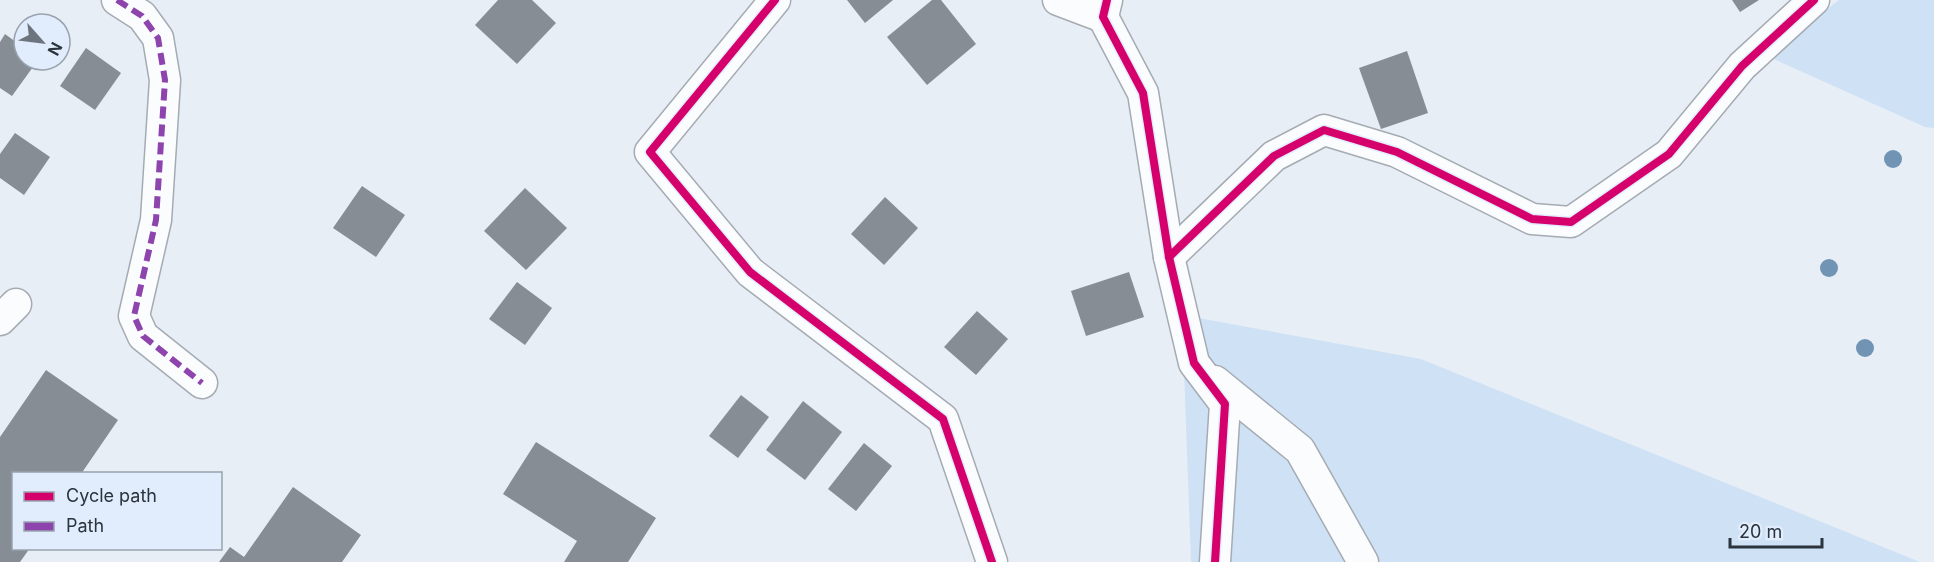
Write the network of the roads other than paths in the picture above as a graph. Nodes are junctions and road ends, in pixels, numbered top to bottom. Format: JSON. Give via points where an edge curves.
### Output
{"nodes":[{"id":1,"x":117,"y":0,"type":"edge"},
{"id":2,"x":775,"y":0,"type":"edge"},
{"id":3,"x":1058,"y":0,"type":"edge"},
{"id":4,"x":1814,"y":0,"type":"edge"},
{"id":5,"x":1105,"y":9,"type":"edge"},
{"id":6,"x":1169,"y":257,"type":"junction"},
{"id":7,"x":1194,"y":363,"type":"junction"},
{"id":8,"x":202,"y":382,"type":"dead end"},
{"id":9,"x":992,"y":562,"type":"edge"},
{"id":10,"x":1215,"y":562,"type":"edge"},
{"id":11,"x":1363,"y":562,"type":"edge"}],
"edges":[{"from":1,"to":8,"type":"street","via":[[142,16],[158,38],[165,80],[156,220],[134,316],[143,336]]},
{"from":2,"to":9,"type":"street","via":[[650,153],[750,272],[943,419]]},
{"from":3,"to":5,"type":"street"},
{"from":4,"to":6,"type":"street","via":[[1742,66],[1669,154],[1571,222],[1532,219],[1397,152],[1324,130],[1274,156]]},
{"from":5,"to":6,"type":"street","via":[[1143,93]]},
{"from":6,"to":7,"type":"street"},
{"from":7,"to":10,"type":"street","via":[[1225,405]]},
{"from":7,"to":11,"type":"street","via":[[1300,450]]}]}
